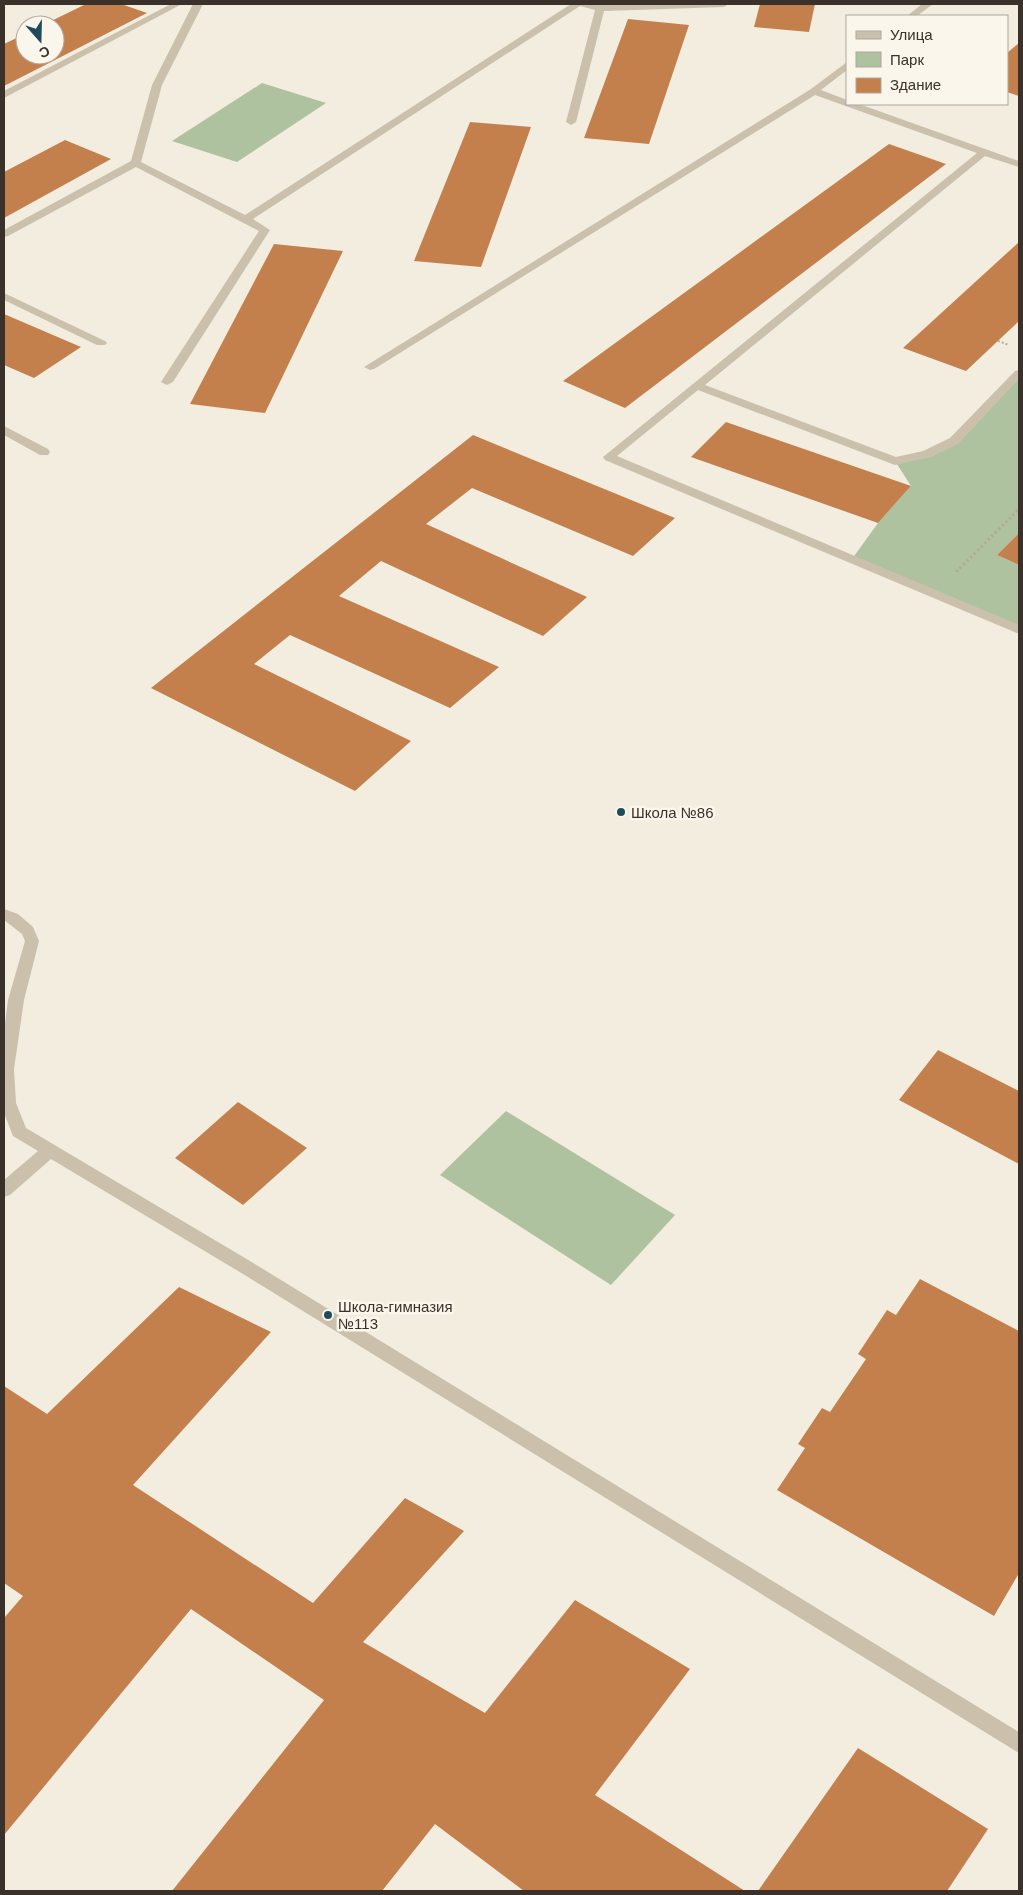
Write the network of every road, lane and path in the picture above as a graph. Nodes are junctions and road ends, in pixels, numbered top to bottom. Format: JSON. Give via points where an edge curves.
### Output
{"nodes":[{"id":1,"x":177,"y":4,"type":"edge"},
{"id":2,"x":198,"y":4,"type":"edge"},
{"id":3,"x":577,"y":4,"type":"edge"},
{"id":4,"x":584,"y":4,"type":"edge"},
{"id":5,"x":724,"y":4,"type":"edge"},
{"id":6,"x":928,"y":4,"type":"edge"},
{"id":7,"x":600,"y":8,"type":"junction"},
{"id":8,"x":912,"y":15,"type":"edge"},
{"id":9,"x":846,"y":66,"type":"edge"},
{"id":10,"x":814,"y":90,"type":"junction"},
{"id":11,"x":4,"y":96,"type":"edge"},
{"id":12,"x":846,"y":102,"type":"edge"},
{"id":13,"x":854,"y":105,"type":"edge"},
{"id":14,"x":571,"y":122,"type":"dead end"},
{"id":15,"x":984,"y":152,"type":"junction"},
{"id":16,"x":136,"y":163,"type":"junction"},
{"id":17,"x":1019,"y":164,"type":"edge"},
{"id":18,"x":246,"y":219,"type":"junction"},
{"id":19,"x":4,"y":234,"type":"edge"},
{"id":20,"x":4,"y":296,"type":"edge"},
{"id":21,"x":101,"y":343,"type":"dead end"},
{"id":22,"x":370,"y":367,"type":"dead end"},
{"id":23,"x":1019,"y":373,"type":"edge"},
{"id":24,"x":167,"y":382,"type":"dead end"},
{"id":25,"x":696,"y":386,"type":"junction"},
{"id":26,"x":4,"y":430,"type":"edge"},
{"id":27,"x":44,"y":452,"type":"dead end"},
{"id":28,"x":1019,"y":509,"type":"edge"},
{"id":29,"x":934,"y":594,"type":"junction"},
{"id":30,"x":1019,"y":630,"type":"edge"},
{"id":31,"x":4,"y":914,"type":"edge"},
{"id":32,"x":50,"y":1150,"type":"junction"},
{"id":33,"x":4,"y":1190,"type":"edge"},
{"id":34,"x":1019,"y":1743,"type":"edge"}],
"edges":[{"from":1,"to":11,"type":"lane"},
{"from":2,"to":16,"type":"lane","via":[[156,85]]},
{"from":3,"to":18,"type":"lane"},
{"from":4,"to":7,"type":"lane"},
{"from":5,"to":7,"type":"lane"},
{"from":6,"to":8,"type":"lane"},
{"from":7,"to":14,"type":"lane"},
{"from":9,"to":10,"type":"lane"},
{"from":10,"to":12,"type":"lane"},
{"from":10,"to":22,"type":"lane"},
{"from":13,"to":15,"type":"lane"},
{"from":15,"to":17,"type":"lane"},
{"from":15,"to":25,"type":"lane"},
{"from":16,"to":18,"type":"lane"},
{"from":16,"to":19,"type":"lane"},
{"from":18,"to":24,"type":"lane","via":[[265,230]]},
{"from":20,"to":21,"type":"lane"},
{"from":23,"to":25,"type":"lane","via":[[954,441],[927,454],[895,460]]},
{"from":25,"to":29,"type":"lane","via":[[609,457]]},
{"from":26,"to":27,"type":"lane"},
{"from":28,"to":29,"type":"path"},
{"from":29,"to":30,"type":"lane"},
{"from":31,"to":32,"type":"lane","via":[[28,931],[32,941],[16,1000],[6,1069],[8,1103],[20,1132]]},
{"from":32,"to":33,"type":"lane"},
{"from":32,"to":34,"type":"lane"}]}
